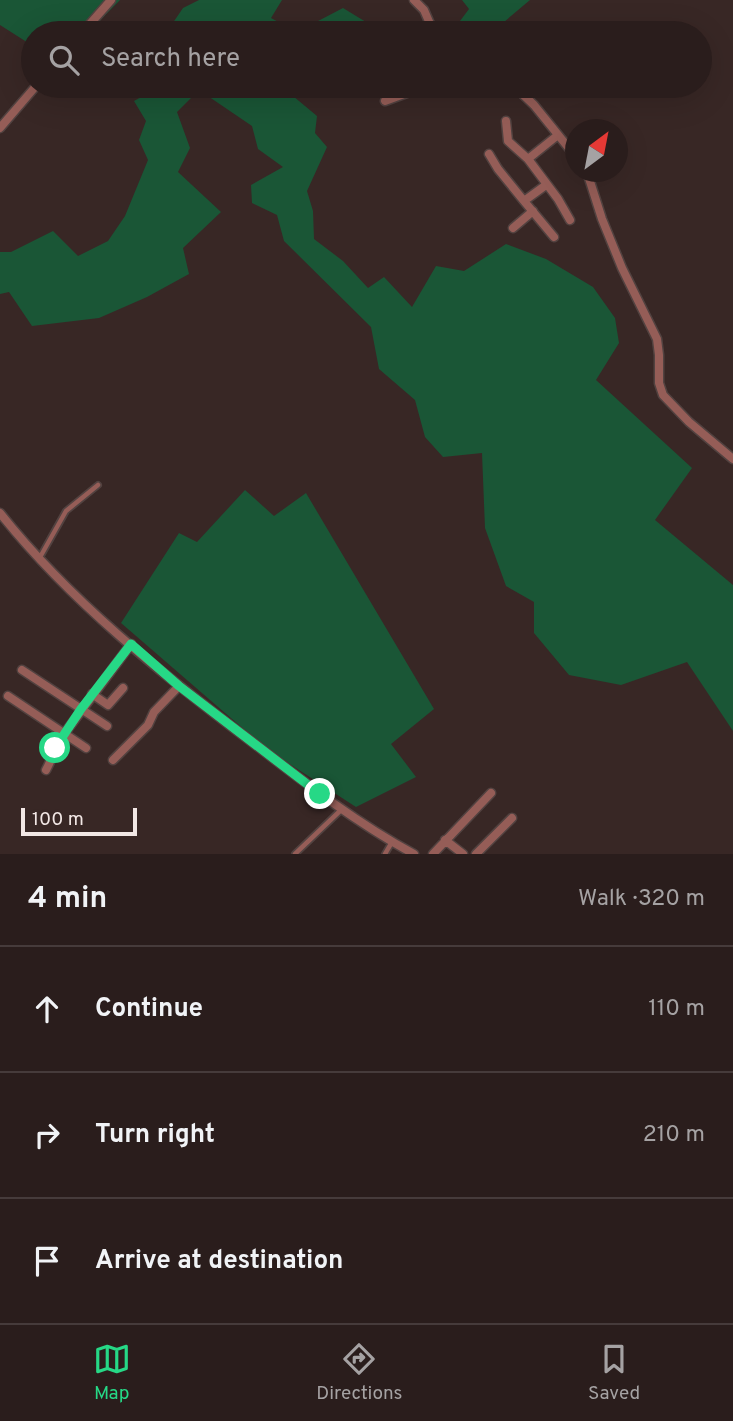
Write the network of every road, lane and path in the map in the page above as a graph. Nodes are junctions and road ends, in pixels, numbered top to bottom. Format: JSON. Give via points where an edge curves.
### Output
{"nodes":[{"id":1,"x":111,"y":0,"type":"edge"},
{"id":2,"x":414,"y":0,"type":"edge"},
{"id":3,"x":93,"y":21,"type":"edge"},
{"id":4,"x":429,"y":21,"type":"edge"},
{"id":5,"x":26,"y":98,"type":"edge"},
{"id":6,"x":393,"y":98,"type":"edge"},
{"id":7,"x":527,"y":98,"type":"edge"},
{"id":8,"x":385,"y":101,"type":"dead end"},
{"id":9,"x":506,"y":121,"type":"dead end"},
{"id":10,"x":0,"y":128,"type":"edge"},
{"id":11,"x":558,"y":135,"type":"junction"},
{"id":12,"x":565,"y":144,"type":"edge"},
{"id":13,"x":489,"y":153,"type":"dead end"},
{"id":14,"x":528,"y":159,"type":"junction"},
{"id":15,"x":590,"y":182,"type":"edge"},
{"id":16,"x":546,"y":185,"type":"junction"},
{"id":17,"x":524,"y":201,"type":"junction"},
{"id":18,"x":533,"y":211,"type":"junction"},
{"id":19,"x":569,"y":220,"type":"dead end"},
{"id":20,"x":513,"y":228,"type":"dead end"},
{"id":21,"x":554,"y":237,"type":"dead end"},
{"id":22,"x":733,"y":459,"type":"edge"},
{"id":23,"x":98,"y":485,"type":"dead end"},
{"id":24,"x":0,"y":513,"type":"edge"},
{"id":25,"x":38,"y":560,"type":"junction"},
{"id":26,"x":131,"y":644,"type":"junction"},
{"id":27,"x":22,"y":670,"type":"dead end"},
{"id":28,"x":179,"y":686,"type":"junction"},
{"id":29,"x":123,"y":688,"type":"dead end"},
{"id":30,"x":92,"y":694,"type":"junction"},
{"id":31,"x":8,"y":696,"type":"dead end"},
{"id":32,"x":81,"y":709,"type":"junction"},
{"id":33,"x":107,"y":726,"type":"dead end"},
{"id":34,"x":64,"y":734,"type":"junction"},
{"id":35,"x":86,"y":748,"type":"dead end"},
{"id":36,"x":113,"y":760,"type":"dead end"},
{"id":37,"x":46,"y":770,"type":"dead end"},
{"id":38,"x":491,"y":793,"type":"dead end"},
{"id":39,"x":341,"y":810,"type":"junction"},
{"id":40,"x":512,"y":818,"type":"dead end"},
{"id":41,"x":445,"y":840,"type":"junction"},
{"id":42,"x":393,"y":842,"type":"junction"},
{"id":43,"x":295,"y":854,"type":"edge"},
{"id":44,"x":385,"y":854,"type":"edge"},
{"id":45,"x":414,"y":854,"type":"edge"},
{"id":46,"x":433,"y":854,"type":"edge"},
{"id":47,"x":463,"y":854,"type":"edge"},
{"id":48,"x":476,"y":854,"type":"edge"}],
"edges":[{"from":1,"to":3,"type":"street"},
{"from":2,"to":4,"type":"street"},
{"from":5,"to":10,"type":"street"},
{"from":6,"to":8,"type":"street"},
{"from":7,"to":11,"type":"street"},
{"from":9,"to":14,"type":"street","via":[[508,141]]},
{"from":11,"to":12,"type":"street"},
{"from":11,"to":14,"type":"street"},
{"from":13,"to":17,"type":"street"},
{"from":14,"to":16,"type":"street"},
{"from":15,"to":22,"type":"street","via":[[622,268],[657,340],[663,395]]},
{"from":16,"to":17,"type":"street"},
{"from":16,"to":19,"type":"street"},
{"from":17,"to":18,"type":"street"},
{"from":18,"to":20,"type":"street"},
{"from":18,"to":21,"type":"street"},
{"from":23,"to":25,"type":"lane","via":[[66,511]]},
{"from":24,"to":25,"type":"street"},
{"from":25,"to":26,"type":"street"},
{"from":26,"to":28,"type":"street"},
{"from":26,"to":30,"type":"street"},
{"from":27,"to":32,"type":"street"},
{"from":28,"to":36,"type":"street"},
{"from":28,"to":39,"type":"street"},
{"from":29,"to":30,"type":"street","via":[[108,705]]},
{"from":30,"to":32,"type":"street"},
{"from":31,"to":34,"type":"street"},
{"from":32,"to":33,"type":"street"},
{"from":32,"to":34,"type":"street"},
{"from":34,"to":35,"type":"street"},
{"from":34,"to":37,"type":"street"},
{"from":38,"to":41,"type":"street"},
{"from":39,"to":42,"type":"street"},
{"from":39,"to":43,"type":"lane"},
{"from":40,"to":48,"type":"street"},
{"from":41,"to":46,"type":"street"},
{"from":41,"to":47,"type":"street"},
{"from":42,"to":44,"type":"lane"},
{"from":42,"to":45,"type":"street"}]}
